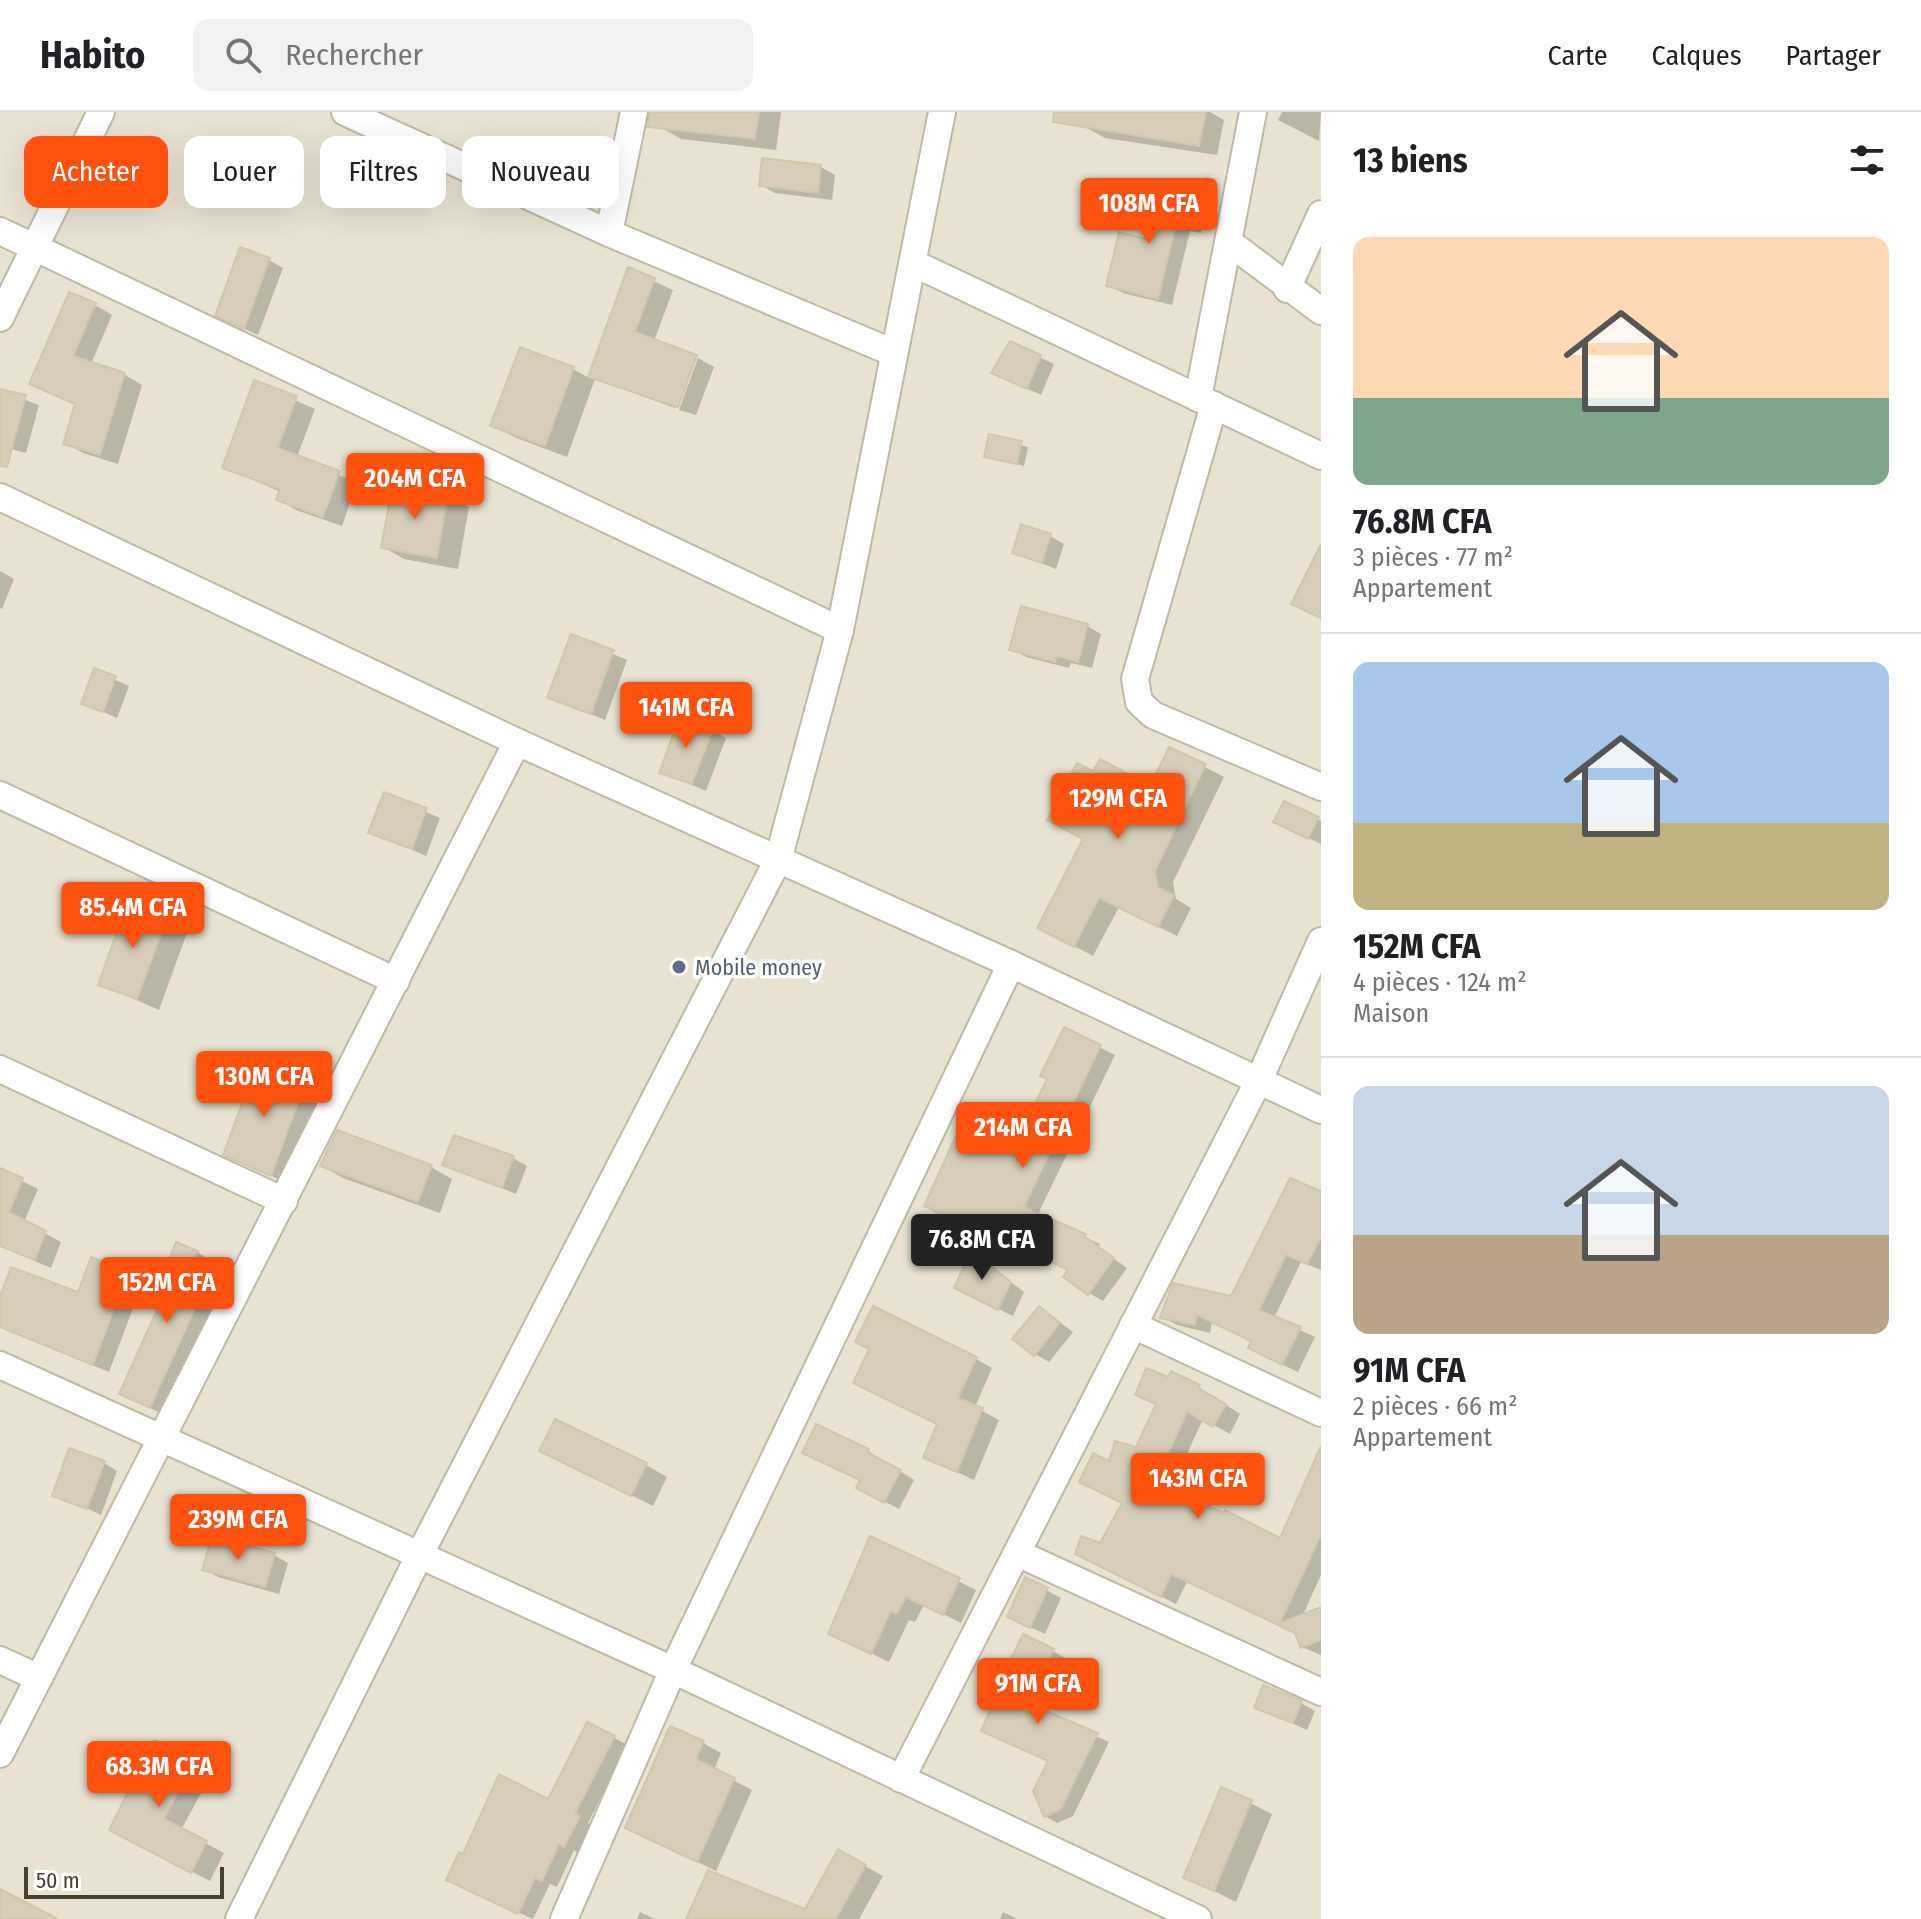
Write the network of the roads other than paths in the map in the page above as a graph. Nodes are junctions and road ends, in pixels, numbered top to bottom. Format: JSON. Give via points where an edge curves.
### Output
{"nodes":[{"id":1,"x":101,"y":112,"type":"edge"},
{"id":2,"x":345,"y":112,"type":"edge"},
{"id":3,"x":634,"y":112,"type":"edge"},
{"id":4,"x":942,"y":112,"type":"edge"},
{"id":5,"x":1253,"y":112,"type":"edge"},
{"id":6,"x":1321,"y":214,"type":"edge"},
{"id":7,"x":0,"y":231,"type":"edge"},
{"id":8,"x":609,"y":233,"type":"junction"},
{"id":9,"x":1230,"y":243,"type":"junction"},
{"id":10,"x":34,"y":245,"type":"junction"},
{"id":11,"x":913,"y":263,"type":"junction"},
{"id":12,"x":1287,"y":289,"type":"junction"},
{"id":13,"x":1321,"y":311,"type":"edge"},
{"id":14,"x":0,"y":318,"type":"edge"},
{"id":15,"x":894,"y":353,"type":"junction"},
{"id":16,"x":1206,"y":402,"type":"junction"},
{"id":17,"x":1321,"y":456,"type":"edge"},
{"id":18,"x":0,"y":497,"type":"edge"},
{"id":19,"x":840,"y":630,"type":"junction"},
{"id":20,"x":517,"y":742,"type":"junction"},
{"id":21,"x":1321,"y":787,"type":"edge"},
{"id":22,"x":0,"y":795,"type":"edge"},
{"id":23,"x":778,"y":860,"type":"junction"},
{"id":24,"x":1321,"y":941,"type":"edge"},
{"id":25,"x":1011,"y":964,"type":"junction"},
{"id":26,"x":396,"y":981,"type":"junction"},
{"id":27,"x":0,"y":1069,"type":"edge"},
{"id":28,"x":1259,"y":1080,"type":"junction"},
{"id":29,"x":1321,"y":1110,"type":"edge"},
{"id":30,"x":284,"y":1201,"type":"junction"},
{"id":31,"x":1133,"y":1325,"type":"junction"},
{"id":32,"x":0,"y":1365,"type":"edge"},
{"id":33,"x":1321,"y":1413,"type":"edge"},
{"id":34,"x":161,"y":1440,"type":"junction"},
{"id":35,"x":1017,"y":1553,"type":"junction"},
{"id":36,"x":420,"y":1554,"type":"junction"},
{"id":37,"x":0,"y":1660,"type":"edge"},
{"id":38,"x":673,"y":1670,"type":"junction"},
{"id":39,"x":39,"y":1678,"type":"junction"},
{"id":40,"x":1321,"y":1692,"type":"edge"},
{"id":41,"x":0,"y":1754,"type":"edge"},
{"id":42,"x":901,"y":1779,"type":"junction"},
{"id":43,"x":239,"y":1919,"type":"edge"},
{"id":44,"x":564,"y":1919,"type":"edge"},
{"id":45,"x":1198,"y":1919,"type":"edge"}],
"edges":[{"from":1,"to":10,"type":"street"},
{"from":2,"to":8,"type":"street"},
{"from":3,"to":8,"type":"street"},
{"from":4,"to":11,"type":"street"},
{"from":5,"to":9,"type":"street"},
{"from":6,"to":12,"type":"street"},
{"from":7,"to":10,"type":"street"},
{"from":8,"to":15,"type":"street"},
{"from":9,"to":12,"type":"street"},
{"from":9,"to":16,"type":"street"},
{"from":10,"to":14,"type":"street"},
{"from":10,"to":19,"type":"street"},
{"from":11,"to":15,"type":"street"},
{"from":11,"to":16,"type":"street"},
{"from":12,"to":13,"type":"street"},
{"from":15,"to":19,"type":"street"},
{"from":16,"to":17,"type":"street"},
{"from":16,"to":21,"type":"street","via":[[1135,679],[1139,702],[1153,715]]},
{"from":18,"to":20,"type":"street"},
{"from":19,"to":23,"type":"street"},
{"from":20,"to":23,"type":"street"},
{"from":20,"to":26,"type":"street"},
{"from":22,"to":26,"type":"street"},
{"from":23,"to":25,"type":"street"},
{"from":23,"to":36,"type":"street"},
{"from":24,"to":28,"type":"street"},
{"from":25,"to":28,"type":"street"},
{"from":25,"to":38,"type":"street"},
{"from":26,"to":30,"type":"street"},
{"from":27,"to":30,"type":"street"},
{"from":28,"to":29,"type":"street"},
{"from":28,"to":31,"type":"street"},
{"from":30,"to":34,"type":"street"},
{"from":31,"to":33,"type":"street"},
{"from":31,"to":35,"type":"street"},
{"from":32,"to":34,"type":"street"},
{"from":34,"to":36,"type":"street"},
{"from":34,"to":39,"type":"street"},
{"from":35,"to":40,"type":"street"},
{"from":35,"to":42,"type":"street"},
{"from":36,"to":38,"type":"street"},
{"from":36,"to":43,"type":"street"},
{"from":37,"to":39,"type":"street"},
{"from":38,"to":42,"type":"street"},
{"from":38,"to":44,"type":"street"},
{"from":39,"to":41,"type":"street"},
{"from":42,"to":45,"type":"street"}]}
